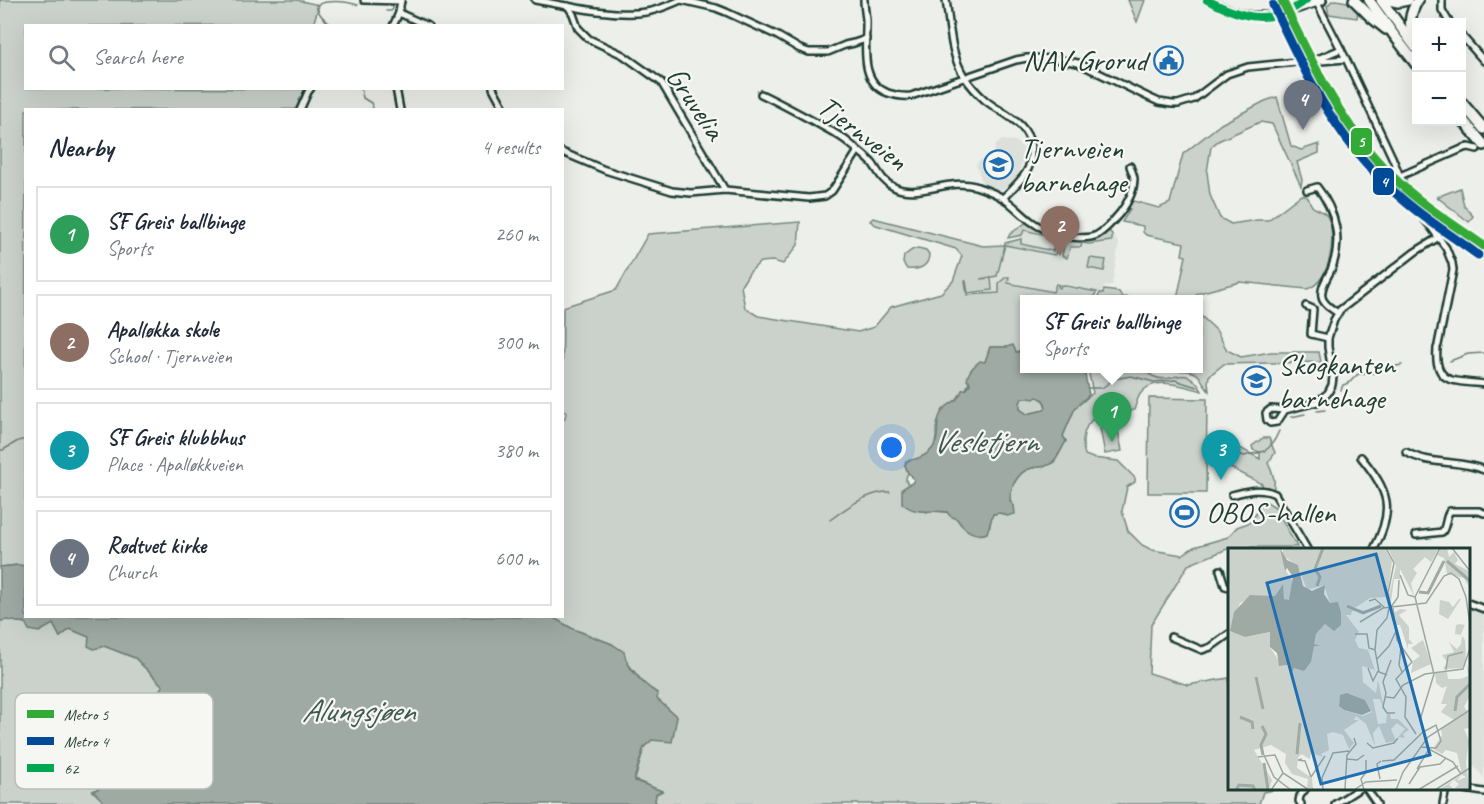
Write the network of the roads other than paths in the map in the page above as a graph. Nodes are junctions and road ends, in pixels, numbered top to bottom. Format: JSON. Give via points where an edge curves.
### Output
{"nodes":[{"id":1,"x":364,"y":0,"type":"edge"},
{"id":2,"x":535,"y":0,"type":"edge"},
{"id":3,"x":681,"y":0,"type":"edge"},
{"id":4,"x":864,"y":0,"type":"edge"},
{"id":5,"x":946,"y":0,"type":"edge"},
{"id":6,"x":1208,"y":0,"type":"edge"},
{"id":7,"x":1306,"y":0,"type":"edge"},
{"id":8,"x":1354,"y":0,"type":"edge"},
{"id":9,"x":1369,"y":0,"type":"edge"},
{"id":10,"x":1381,"y":0,"type":"edge"},
{"id":11,"x":1389,"y":0,"type":"edge"},
{"id":12,"x":1408,"y":0,"type":"edge"},
{"id":13,"x":1418,"y":0,"type":"edge"},
{"id":14,"x":1442,"y":0,"type":"edge"},
{"id":15,"x":401,"y":1,"type":"edge"},
{"id":16,"x":1318,"y":1,"type":"edge"},
{"id":17,"x":568,"y":6,"type":"junction"},
{"id":18,"x":1291,"y":11,"type":"junction"},
{"id":19,"x":399,"y":13,"type":"junction"},
{"id":20,"x":1447,"y":18,"type":"edge"},
{"id":21,"x":394,"y":24,"type":"edge"},
{"id":22,"x":424,"y":24,"type":"edge"},
{"id":23,"x":1412,"y":30,"type":"edge"},
{"id":24,"x":1394,"y":35,"type":"junction"},
{"id":25,"x":866,"y":39,"type":"junction"},
{"id":26,"x":1466,"y":41,"type":"edge"},
{"id":27,"x":1412,"y":43,"type":"edge"},
{"id":28,"x":1341,"y":49,"type":"junction"},
{"id":29,"x":1346,"y":58,"type":"junction"},
{"id":30,"x":1412,"y":59,"type":"edge"},
{"id":31,"x":1315,"y":60,"type":"junction"},
{"id":32,"x":1484,"y":61,"type":"edge"},
{"id":33,"x":964,"y":77,"type":"junction"},
{"id":34,"x":310,"y":90,"type":"edge"},
{"id":35,"x":396,"y":90,"type":"edge"},
{"id":36,"x":494,"y":90,"type":"edge"},
{"id":37,"x":761,"y":94,"type":"dead end"},
{"id":38,"x":301,"y":108,"type":"edge"},
{"id":39,"x":400,"y":108,"type":"edge"},
{"id":40,"x":504,"y":108,"type":"edge"},
{"id":41,"x":1466,"y":109,"type":"edge"},
{"id":42,"x":1466,"y":126,"type":"edge"},
{"id":43,"x":1484,"y":129,"type":"edge"},
{"id":44,"x":1480,"y":147,"type":"edge"},
{"id":45,"x":858,"y":151,"type":"junction"},
{"id":46,"x":564,"y":153,"type":"edge"},
{"id":47,"x":1130,"y":166,"type":"dead end"},
{"id":48,"x":1400,"y":176,"type":"junction"},
{"id":49,"x":725,"y":190,"type":"junction"},
{"id":50,"x":1307,"y":190,"type":"dead end"},
{"id":51,"x":1003,"y":198,"type":"junction"},
{"id":52,"x":1439,"y":237,"type":"junction"},
{"id":53,"x":1306,"y":306,"type":"dead end"},
{"id":54,"x":1338,"y":313,"type":"junction"},
{"id":55,"x":1328,"y":338,"type":"junction"},
{"id":56,"x":1484,"y":384,"type":"edge"},
{"id":57,"x":1285,"y":410,"type":"dead end"},
{"id":58,"x":1406,"y":452,"type":"dead end"},
{"id":59,"x":1361,"y":457,"type":"dead end"},
{"id":60,"x":1484,"y":470,"type":"edge"},
{"id":61,"x":1232,"y":495,"type":"dead end"},
{"id":62,"x":1484,"y":513,"type":"edge"},
{"id":63,"x":1416,"y":535,"type":"dead end"},
{"id":64,"x":1306,"y":548,"type":"edge"},
{"id":65,"x":1374,"y":548,"type":"edge"},
{"id":66,"x":1220,"y":570,"type":"dead end"},
{"id":67,"x":1228,"y":587,"type":"edge"},
{"id":68,"x":1469,"y":604,"type":"edge"},
{"id":69,"x":1484,"y":609,"type":"edge"},
{"id":70,"x":1228,"y":635,"type":"edge"},
{"id":71,"x":1171,"y":637,"type":"dead end"},
{"id":72,"x":1305,"y":789,"type":"edge"},
{"id":73,"x":1358,"y":789,"type":"edge"},
{"id":74,"x":1367,"y":789,"type":"edge"},
{"id":75,"x":1447,"y":789,"type":"edge"},
{"id":76,"x":1463,"y":789,"type":"edge"},
{"id":77,"x":1484,"y":792,"type":"edge"},
{"id":78,"x":1301,"y":804,"type":"edge"},
{"id":79,"x":1335,"y":804,"type":"edge"},
{"id":80,"x":1377,"y":804,"type":"edge"},
{"id":81,"x":1443,"y":804,"type":"edge"}],
"edges":[{"from":1,"to":15,"type":"street"},
{"from":2,"to":17,"type":"street"},
{"from":3,"to":17,"type":"street","via":[[662,9],[631,14]]},
{"from":3,"to":25,"type":"street","via":[[726,12],[809,52],[828,52]]},
{"from":4,"to":25,"type":"street"},
{"from":5,"to":33,"type":"street","via":[[954,56]]},
{"from":6,"to":18,"type":"street","via":[[1253,16]]},
{"from":7,"to":18,"type":"street"},
{"from":8,"to":24,"type":"highway"},
{"from":9,"to":24,"type":"highway"},
{"from":10,"to":27,"type":"highway"},
{"from":11,"to":12,"type":"highway"},
{"from":13,"to":23,"type":"highway","via":[[1411,11]]},
{"from":14,"to":20,"type":"street"},
{"from":15,"to":19,"type":"street"},
{"from":16,"to":18,"type":"street"},
{"from":16,"to":28,"type":"street"},
{"from":17,"to":49,"type":"street","name":"Gruvelia","via":[[578,28],[589,39],[623,55],[661,82]]},
{"from":19,"to":21,"type":"street"},
{"from":19,"to":22,"type":"street"},
{"from":24,"to":30,"type":"highway"},
{"from":25,"to":33,"type":"street","via":[[869,75],[885,92],[901,98]]},
{"from":26,"to":32,"type":"street"},
{"from":28,"to":29,"type":"street"},
{"from":28,"to":31,"type":"street"},
{"from":29,"to":31,"type":"street"},
{"from":29,"to":48,"type":"street"},
{"from":31,"to":33,"type":"street","via":[[1248,67],[1227,74],[1194,99],[1178,104],[1160,102],[1067,60],[1016,60]]},
{"from":33,"to":51,"type":"street","via":[[978,95],[1026,130],[1031,161],[1026,173]]},
{"from":34,"to":38,"type":"street"},
{"from":35,"to":39,"type":"street"},
{"from":36,"to":40,"type":"street"},
{"from":37,"to":45,"type":"street","name":"Tjernveien"},
{"from":41,"to":43,"type":"highway"},
{"from":42,"to":44,"type":"highway"},
{"from":44,"to":48,"type":"street","via":[[1464,148]]},
{"from":45,"to":49,"type":"street","via":[[835,189],[825,196]]},
{"from":45,"to":51,"type":"street","name":"Tjernveien","via":[[894,188],[913,191],[968,185]]},
{"from":46,"to":49,"type":"street","via":[[662,189],[691,193]]},
{"from":47,"to":51,"type":"street","name":"Tjernveien","via":[[1134,178],[1129,199],[1097,235],[1072,237],[1052,232],[1032,222]]},
{"from":48,"to":52,"type":"street","via":[[1412,204]]},
{"from":50,"to":54,"type":"street","via":[[1317,187],[1335,219],[1336,253],[1322,295]]},
{"from":52,"to":54,"type":"street"},
{"from":52,"to":56,"type":"street","via":[[1453,266],[1438,364],[1447,379]]},
{"from":53,"to":55,"type":"street","via":[[1313,309],[1311,334]]},
{"from":54,"to":55,"type":"street"},
{"from":55,"to":57,"type":"street","via":[[1333,377],[1326,396]]},
{"from":58,"to":60,"type":"street","via":[[1418,458]]},
{"from":59,"to":65,"type":"street","via":[[1380,483],[1386,503],[1385,525]]},
{"from":61,"to":64,"type":"street","via":[[1258,490],[1275,494]]},
{"from":62,"to":63,"type":"street","via":[[1450,511],[1442,532]]},
{"from":66,"to":67,"type":"street"},
{"from":68,"to":69,"type":"street"},
{"from":70,"to":71,"type":"street","via":[[1202,650]]},
{"from":72,"to":78,"type":"street","via":[[1300,796]]},
{"from":73,"to":79,"type":"street"},
{"from":74,"to":80,"type":"street"},
{"from":75,"to":81,"type":"street"},
{"from":76,"to":77,"type":"street"}]}
